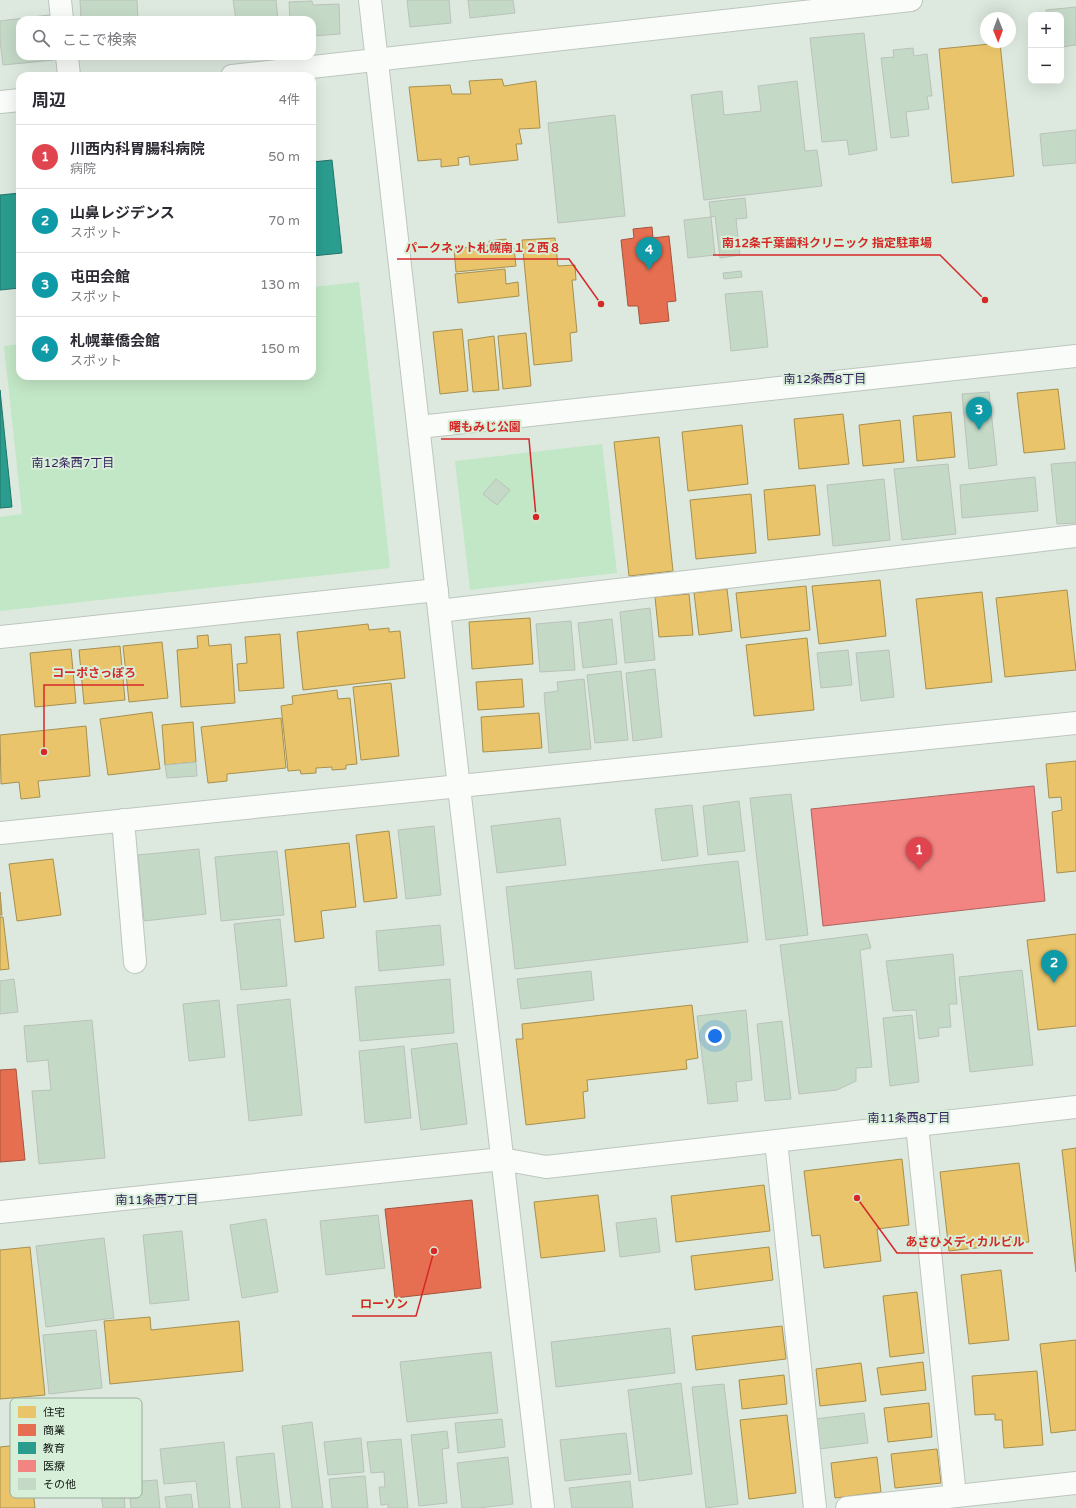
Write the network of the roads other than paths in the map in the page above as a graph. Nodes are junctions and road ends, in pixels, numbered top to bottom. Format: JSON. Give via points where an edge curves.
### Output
{"nodes":[{"id":1,"x":60,"y":0,"type":"edge"},
{"id":2,"x":370,"y":0,"type":"edge"},
{"id":3,"x":911,"y":0,"type":"edge"},
{"id":4,"x":62,"y":16,"type":"edge"},
{"id":5,"x":67,"y":60,"type":"edge"},
{"id":6,"x":377,"y":61,"type":"junction"},
{"id":7,"x":69,"y":72,"type":"edge"},
{"id":8,"x":271,"y":72,"type":"edge"},
{"id":9,"x":16,"y":100,"type":"edge"},
{"id":10,"x":0,"y":102,"type":"edge"},
{"id":11,"x":1076,"y":356,"type":"edge"},
{"id":12,"x":418,"y":427,"type":"junction"},
{"id":13,"x":1076,"y":536,"type":"edge"},
{"id":14,"x":438,"y":600,"type":"junction"},
{"id":15,"x":0,"y":637,"type":"edge"},
{"id":16,"x":1076,"y":723,"type":"edge"},
{"id":17,"x":459,"y":786,"type":"junction"},
{"id":18,"x":123,"y":820,"type":"junction"},
{"id":19,"x":0,"y":833,"type":"edge"},
{"id":20,"x":135,"y":962,"type":"dead end"},
{"id":21,"x":1076,"y":1107,"type":"edge"},
{"id":22,"x":917,"y":1125,"type":"junction"},
{"id":23,"x":776,"y":1141,"type":"junction"},
{"id":24,"x":502,"y":1159,"type":"junction"},
{"id":25,"x":0,"y":1212,"type":"edge"},
{"id":26,"x":1076,"y":1483,"type":"edge"},
{"id":27,"x":956,"y":1496,"type":"junction"},
{"id":28,"x":542,"y":1508,"type":"edge"},
{"id":29,"x":815,"y":1508,"type":"edge"},
{"id":30,"x":847,"y":1508,"type":"edge"}],
"edges":[{"from":1,"to":4,"type":"street"},
{"from":2,"to":6,"type":"street"},
{"from":3,"to":6,"type":"street"},
{"from":5,"to":7,"type":"street"},
{"from":6,"to":8,"type":"street"},
{"from":6,"to":12,"type":"street"},
{"from":9,"to":10,"type":"street"},
{"from":11,"to":12,"type":"street"},
{"from":12,"to":14,"type":"street"},
{"from":13,"to":14,"type":"street"},
{"from":14,"to":15,"type":"street"},
{"from":14,"to":17,"type":"street"},
{"from":16,"to":17,"type":"street"},
{"from":17,"to":18,"type":"street"},
{"from":17,"to":24,"type":"street"},
{"from":18,"to":19,"type":"street"},
{"from":18,"to":20,"type":"street"},
{"from":21,"to":22,"type":"street"},
{"from":22,"to":23,"type":"street"},
{"from":22,"to":27,"type":"street"},
{"from":23,"to":24,"type":"street","via":[[546,1167]]},
{"from":23,"to":29,"type":"street"},
{"from":24,"to":25,"type":"street"},
{"from":24,"to":28,"type":"street"},
{"from":26,"to":27,"type":"street"},
{"from":27,"to":30,"type":"street"}]}
